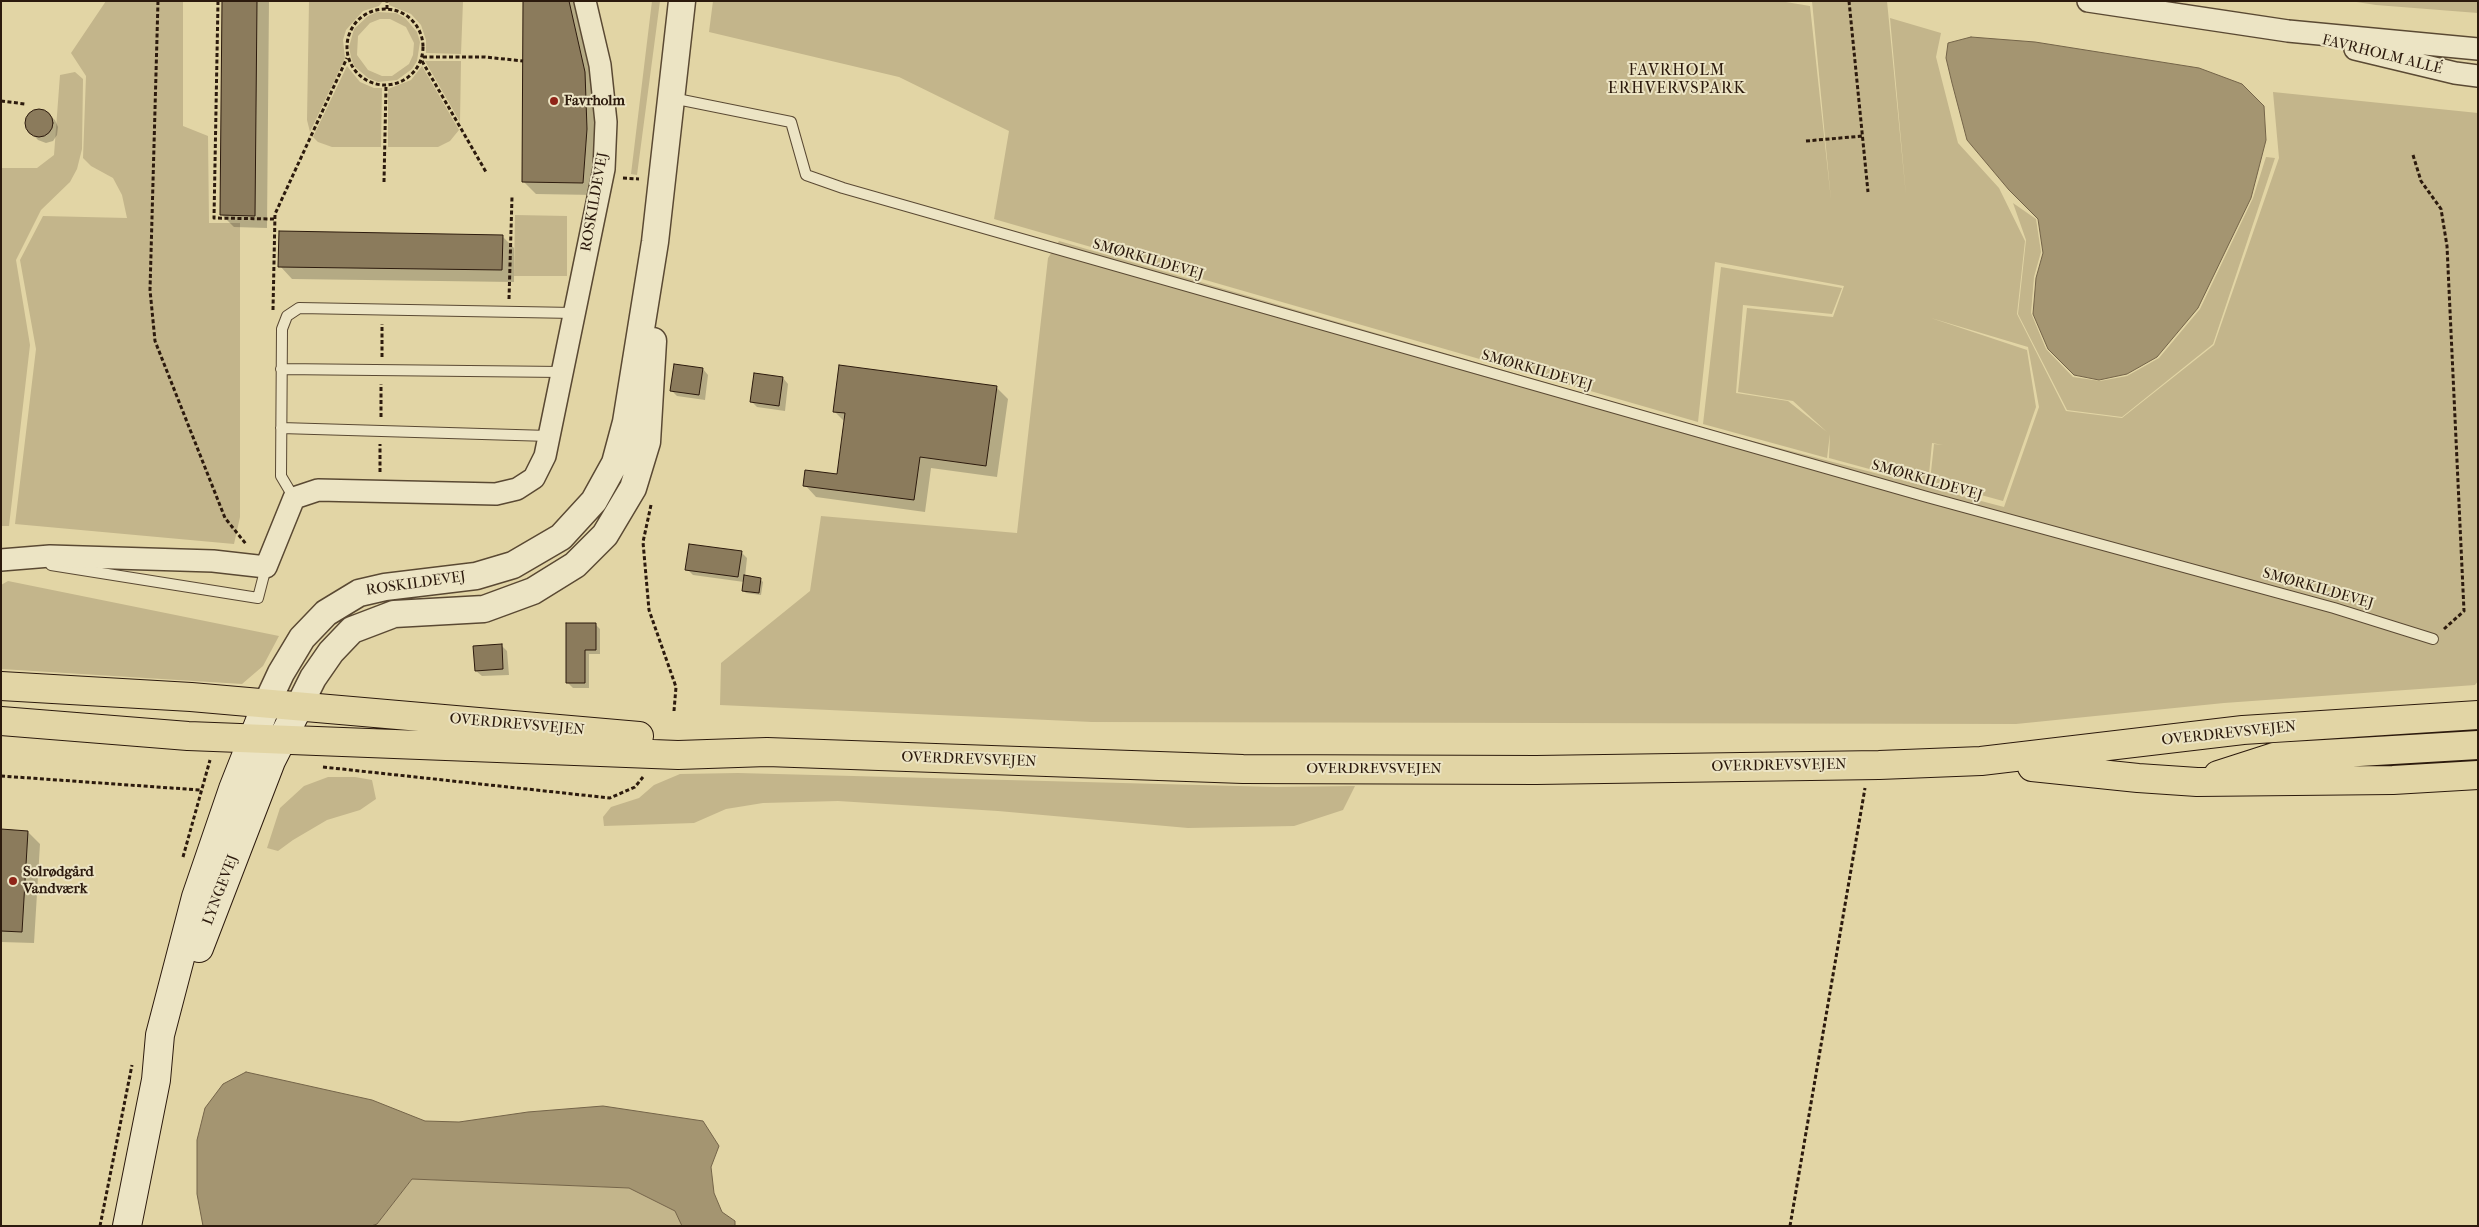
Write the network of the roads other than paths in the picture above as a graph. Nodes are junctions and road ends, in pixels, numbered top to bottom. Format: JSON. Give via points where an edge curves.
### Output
{"nodes":[{"id":1,"x":585,"y":1,"type":"edge"},
{"id":2,"x":682,"y":1,"type":"edge"},
{"id":3,"x":2088,"y":1,"type":"edge"},
{"id":4,"x":2288,"y":31,"type":"junction"},
{"id":5,"x":2478,"y":49,"type":"edge"},
{"id":6,"x":2478,"y":76,"type":"edge"},
{"id":7,"x":670,"y":98,"type":"junction"},
{"id":8,"x":574,"y":313,"type":"junction"},
{"id":9,"x":281,"y":369,"type":"junction"},
{"id":10,"x":562,"y":372,"type":"junction"},
{"id":11,"x":281,"y":428,"type":"junction"},
{"id":12,"x":549,"y":436,"type":"junction"},
{"id":13,"x":294,"y":498,"type":"junction"},
{"id":14,"x":5,"y":559,"type":"edge"},
{"id":15,"x":266,"y":568,"type":"junction"},
{"id":16,"x":518,"y":580,"type":"junction"},
{"id":17,"x":2433,"y":639,"type":"road end"},
{"id":18,"x":1,"y":686,"type":"edge"},
{"id":19,"x":1,"y":707,"type":"edge"},
{"id":20,"x":2478,"y":715,"type":"edge"},
{"id":21,"x":1,"y":721,"type":"edge"},
{"id":22,"x":290,"y":724,"type":"junction"},
{"id":23,"x":256,"y":732,"type":"junction"},
{"id":24,"x":2478,"y":745,"type":"edge"},
{"id":25,"x":767,"y":752,"type":"junction"},
{"id":26,"x":1981,"y":761,"type":"junction"},
{"id":27,"x":2478,"y":774,"type":"edge"},
{"id":28,"x":2197,"y":782,"type":"junction"},
{"id":29,"x":156,"y":1080,"type":"junction"},
{"id":30,"x":127,"y":1226,"type":"edge"}],
"edges":[{"from":1,"to":8,"type":"street","name":"ROSKILDEVEJ","via":[[600,65],[606,122],[602,177]]},
{"from":2,"to":7,"type":"street","name":"ROSKILDEVEJ"},
{"from":3,"to":4,"type":"street","name":"FAVRHOLM ALLÉ"},
{"from":4,"to":5,"type":"street","name":"FAVRHOLM ALLÉ"},
{"from":4,"to":6,"type":"street","name":"FAVRHOLM ALLÉ"},
{"from":7,"to":16,"type":"street","name":"ROSKILDEVEJ","via":[[655,242],[652,386],[647,442],[633,488],[605,535],[575,566]]},
{"from":7,"to":17,"type":"lane","name":"SMØRKILDEVEJ","via":[[791,122],[806,175],[843,188],[1928,497],[2334,608]]},
{"from":8,"to":9,"type":"lane","via":[[299,308],[287,316],[282,329]]},
{"from":8,"to":10,"type":"street","name":"ROSKILDEVEJ"},
{"from":9,"to":10,"type":"lane"},
{"from":9,"to":11,"type":"lane"},
{"from":10,"to":12,"type":"street","name":"ROSKILDEVEJ"},
{"from":11,"to":12,"type":"lane"},
{"from":11,"to":13,"type":"lane","via":[[280,476]]},
{"from":12,"to":13,"type":"street","name":"ROSKILDEVEJ","via":[[545,456],[534,478],[518,489],[496,494],[318,490]]},
{"from":13,"to":15,"type":"street"},
{"from":14,"to":15,"type":"street","via":[[50,556],[194,561]]},
{"from":14,"to":15,"type":"lane","via":[[258,598]]},
{"from":16,"to":22,"type":"street","name":"ROSKILDEVEJ","via":[[484,609],[394,614],[352,630],[313,678]]},
{"from":16,"to":23,"type":"street","name":"ROSKILDEVEJ","via":[[476,576],[359,593],[326,613],[302,638],[281,673]]},
{"from":18,"to":23,"type":"main road"},
{"from":19,"to":23,"type":"main road"},
{"from":20,"to":26,"type":"main road","name":"OVERDREVSVEJEN","via":[[2243,730]]},
{"from":21,"to":23,"type":"main road"},
{"from":22,"to":23,"type":"main road"},
{"from":22,"to":23,"type":"main road","name":"OVERDREVSVEJEN"},
{"from":22,"to":25,"type":"main road","name":"OVERDREVSVEJEN","via":[[678,755]]},
{"from":22,"to":25,"type":"main road","name":"OVERDREVSVEJEN","via":[[486,731],[554,728]]},
{"from":22,"to":29,"type":"main road","name":"LYNGEVEJ","via":[[271,761],[222,884]]},
{"from":23,"to":29,"type":"main road","name":"LYNGEVEJ","via":[[196,897],[160,1035]]},
{"from":24,"to":28,"type":"main road","via":[[2270,758]]},
{"from":25,"to":26,"type":"main road","name":"OVERDREVSVEJEN","via":[[1253,769],[1536,770]]},
{"from":26,"to":28,"type":"main road","name":"OVERDREVSVEJEN"},
{"from":27,"to":28,"type":"main road","name":"OVERDREVSVEJEN","via":[[2393,780]]},
{"from":29,"to":30,"type":"main road","name":"LYNGEVEJ"}]}
